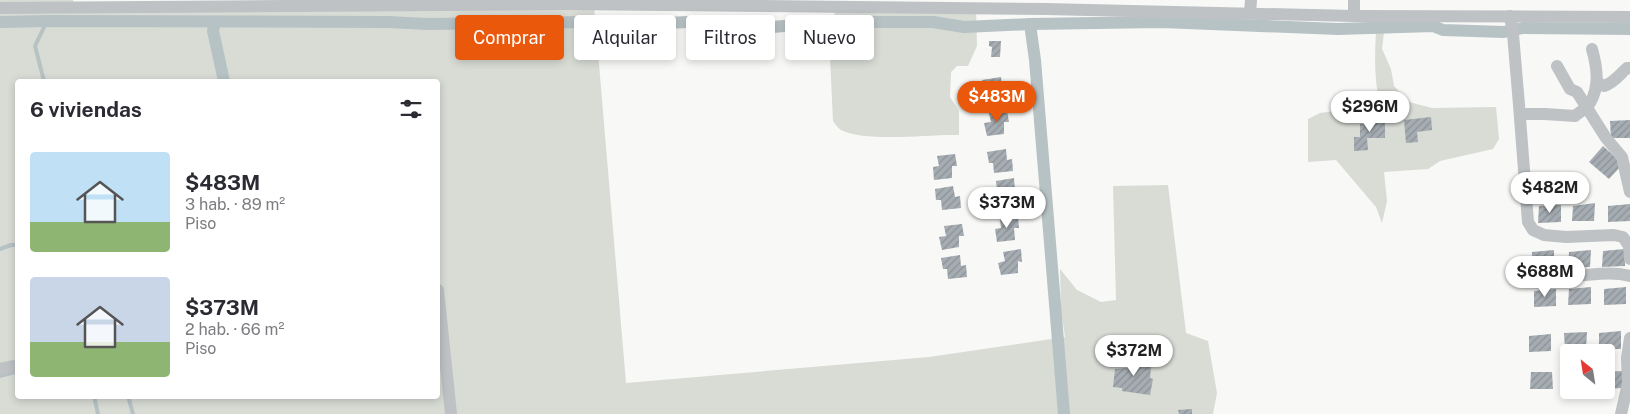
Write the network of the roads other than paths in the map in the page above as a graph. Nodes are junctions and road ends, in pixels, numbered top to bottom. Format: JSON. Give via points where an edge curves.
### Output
{"nodes":[{"id":1,"x":1250,"y":0,"type":"edge"},
{"id":2,"x":1354,"y":0,"type":"edge"},
{"id":3,"x":566,"y":2,"type":"edge"},
{"id":4,"x":889,"y":4,"type":"edge"},
{"id":5,"x":0,"y":8,"type":"edge"},
{"id":6,"x":1250,"y":13,"type":"junction"},
{"id":7,"x":1354,"y":16,"type":"junction"},
{"id":8,"x":1510,"y":16,"type":"junction"},
{"id":9,"x":1630,"y":17,"type":"edge"},
{"id":10,"x":1592,"y":49,"type":"dead end"},
{"id":11,"x":1557,"y":66,"type":"dead end"},
{"id":12,"x":1630,"y":68,"type":"edge"},
{"id":13,"x":1597,"y":82,"type":"junction"},
{"id":14,"x":1586,"y":108,"type":"junction"},
{"id":15,"x":1520,"y":114,"type":"junction"},
{"id":16,"x":1630,"y":192,"type":"edge"},
{"id":17,"x":1630,"y":244,"type":"edge"},
{"id":18,"x":1630,"y":259,"type":"edge"},
{"id":19,"x":1562,"y":276,"type":"dead end"},
{"id":20,"x":1630,"y":276,"type":"edge"},
{"id":21,"x":440,"y":309,"type":"edge"},
{"id":22,"x":1630,"y":338,"type":"edge"},
{"id":23,"x":15,"y":365,"type":"edge"},
{"id":24,"x":0,"y":369,"type":"edge"},
{"id":25,"x":451,"y":414,"type":"edge"},
{"id":26,"x":1621,"y":414,"type":"edge"}],
"edges":[{"from":1,"to":6,"type":"street"},
{"from":2,"to":7,"type":"street"},
{"from":3,"to":4,"type":"street"},
{"from":3,"to":5,"type":"street"},
{"from":4,"to":6,"type":"street"},
{"from":6,"to":7,"type":"street"},
{"from":7,"to":8,"type":"street"},
{"from":8,"to":9,"type":"street"},
{"from":8,"to":15,"type":"street"},
{"from":10,"to":13,"type":"street","via":[[1597,65]]},
{"from":11,"to":14,"type":"street"},
{"from":12,"to":13,"type":"street","via":[[1614,82],[1604,86]]},
{"from":13,"to":14,"type":"street"},
{"from":14,"to":15,"type":"street","via":[[1575,116]]},
{"from":14,"to":16,"type":"street","via":[[1622,157]]},
{"from":15,"to":17,"type":"street","via":[[1528,222],[1534,230],[1544,235],[1614,234]]},
{"from":17,"to":18,"type":"street"},
{"from":19,"to":20,"type":"street","via":[[1617,273]]},
{"from":21,"to":25,"type":"street"},
{"from":22,"to":26,"type":"street","via":[[1628,383]]},
{"from":23,"to":24,"type":"street"}]}
